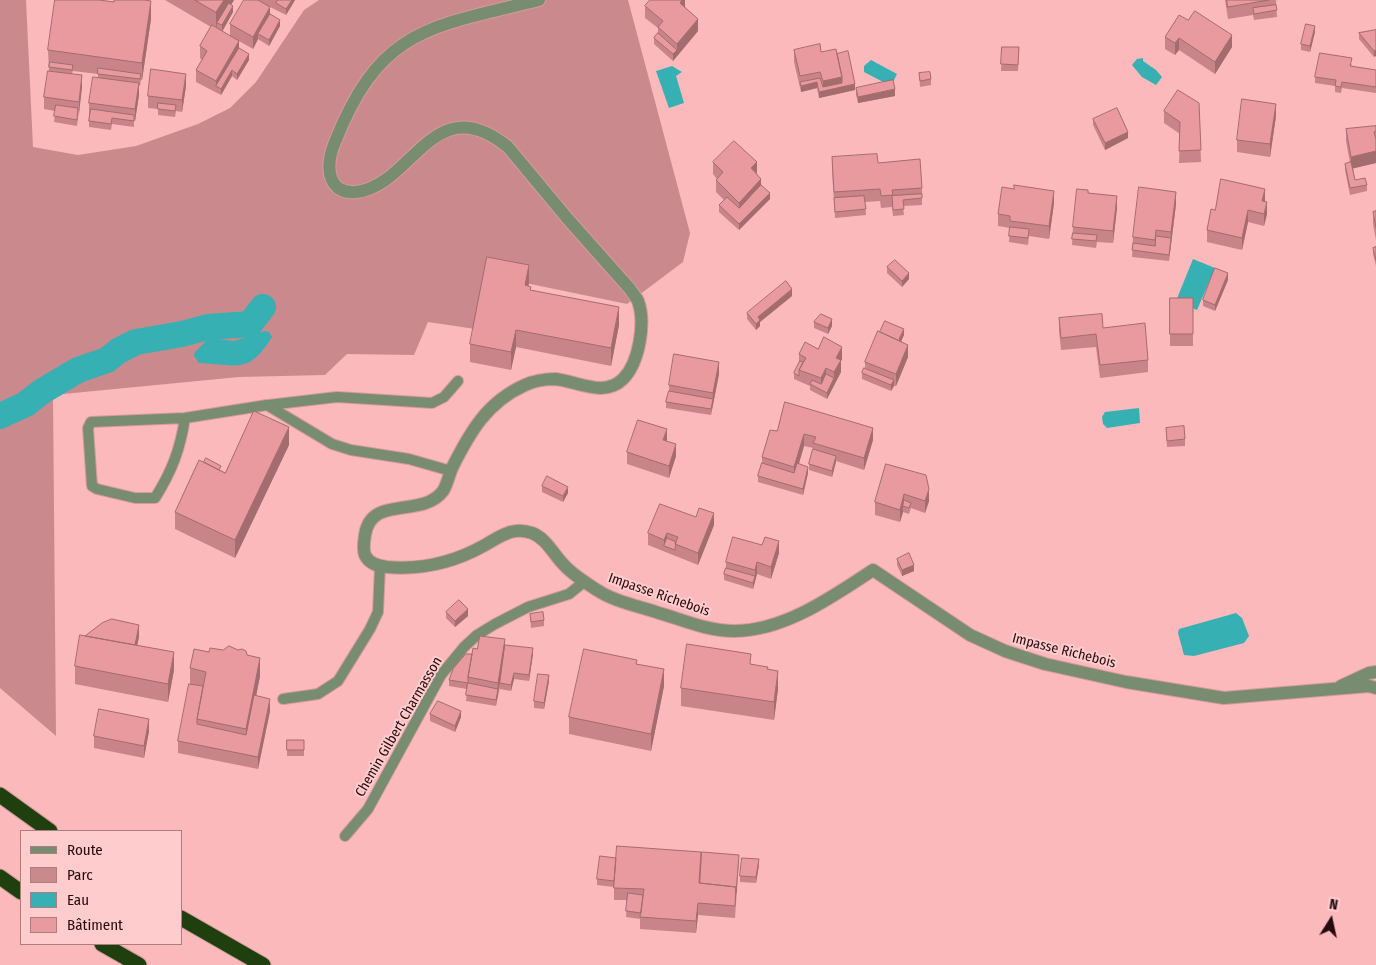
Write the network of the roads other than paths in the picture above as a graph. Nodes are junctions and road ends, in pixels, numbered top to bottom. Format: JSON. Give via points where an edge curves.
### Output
{"nodes":[{"id":1,"x":539,"y":0,"type":"edge"},
{"id":2,"x":458,"y":381,"type":"dead end"},
{"id":3,"x":267,"y":405,"type":"junction"},
{"id":4,"x":185,"y":418,"type":"junction"},
{"id":5,"x":451,"y":471,"type":"junction"},
{"id":6,"x":380,"y":566,"type":"junction"},
{"id":7,"x":585,"y":581,"type":"junction"},
{"id":8,"x":1376,"y":672,"type":"edge"},
{"id":9,"x":1376,"y":688,"type":"edge"},
{"id":10,"x":1335,"y":689,"type":"junction"},
{"id":11,"x":282,"y":699,"type":"dead end"},
{"id":12,"x":0,"y":795,"type":"edge"},
{"id":13,"x":49,"y":830,"type":"edge"},
{"id":14,"x":345,"y":836,"type":"dead end"},
{"id":15,"x":0,"y":877,"type":"edge"},
{"id":16,"x":20,"y":891,"type":"edge"},
{"id":17,"x":182,"y":919,"type":"edge"},
{"id":18,"x":104,"y":945,"type":"edge"},
{"id":19,"x":139,"y":965,"type":"edge"},
{"id":20,"x":263,"y":965,"type":"edge"}],
"edges":[{"from":1,"to":5,"type":"street","via":[[447,22],[389,53],[372,70],[358,92],[333,146],[329,173],[333,183],[340,190],[353,192],[381,183],[432,138],[465,127],[485,131],[508,147],[638,302],[641,336],[631,370],[620,382],[605,387],[586,387],[555,379],[538,380],[517,389],[489,407]]},
{"from":2,"to":3,"type":"lane","via":[[444,396],[432,402],[337,397]]},
{"from":3,"to":4,"type":"lane"},
{"from":3,"to":5,"type":"lane","via":[[332,444]]},
{"from":4,"to":4,"type":"lane","via":[[91,422],[88,428],[92,486],[135,498],[155,498],[181,446]]},
{"from":5,"to":6,"type":"street","via":[[444,490],[425,504],[379,511],[370,519],[366,528],[365,554]]},
{"from":6,"to":7,"type":"street","name":"Impasse Richebois","via":[[432,566],[464,556],[501,534],[520,530],[535,534],[564,566]]},
{"from":6,"to":11,"type":"lane","via":[[378,612],[338,681],[318,694]]},
{"from":7,"to":10,"type":"street","name":"Impasse Richebois","via":[[621,601],[707,628],[733,631],[760,629],[792,617],[822,603],[873,570],[970,635],[1046,664],[1126,682],[1224,698]]},
{"from":7,"to":14,"type":"lane","name":"Chemin Gilbert Charmasson","via":[[570,594],[528,607],[495,624],[464,647],[441,675],[368,809]]},
{"from":8,"to":10,"type":"street","name":"Impasse Richebois"},
{"from":9,"to":10,"type":"street","name":"Impasse Richebois"},
{"from":12,"to":13,"type":"highway"},
{"from":15,"to":16,"type":"highway"},
{"from":17,"to":20,"type":"highway"},
{"from":18,"to":19,"type":"highway"}]}
